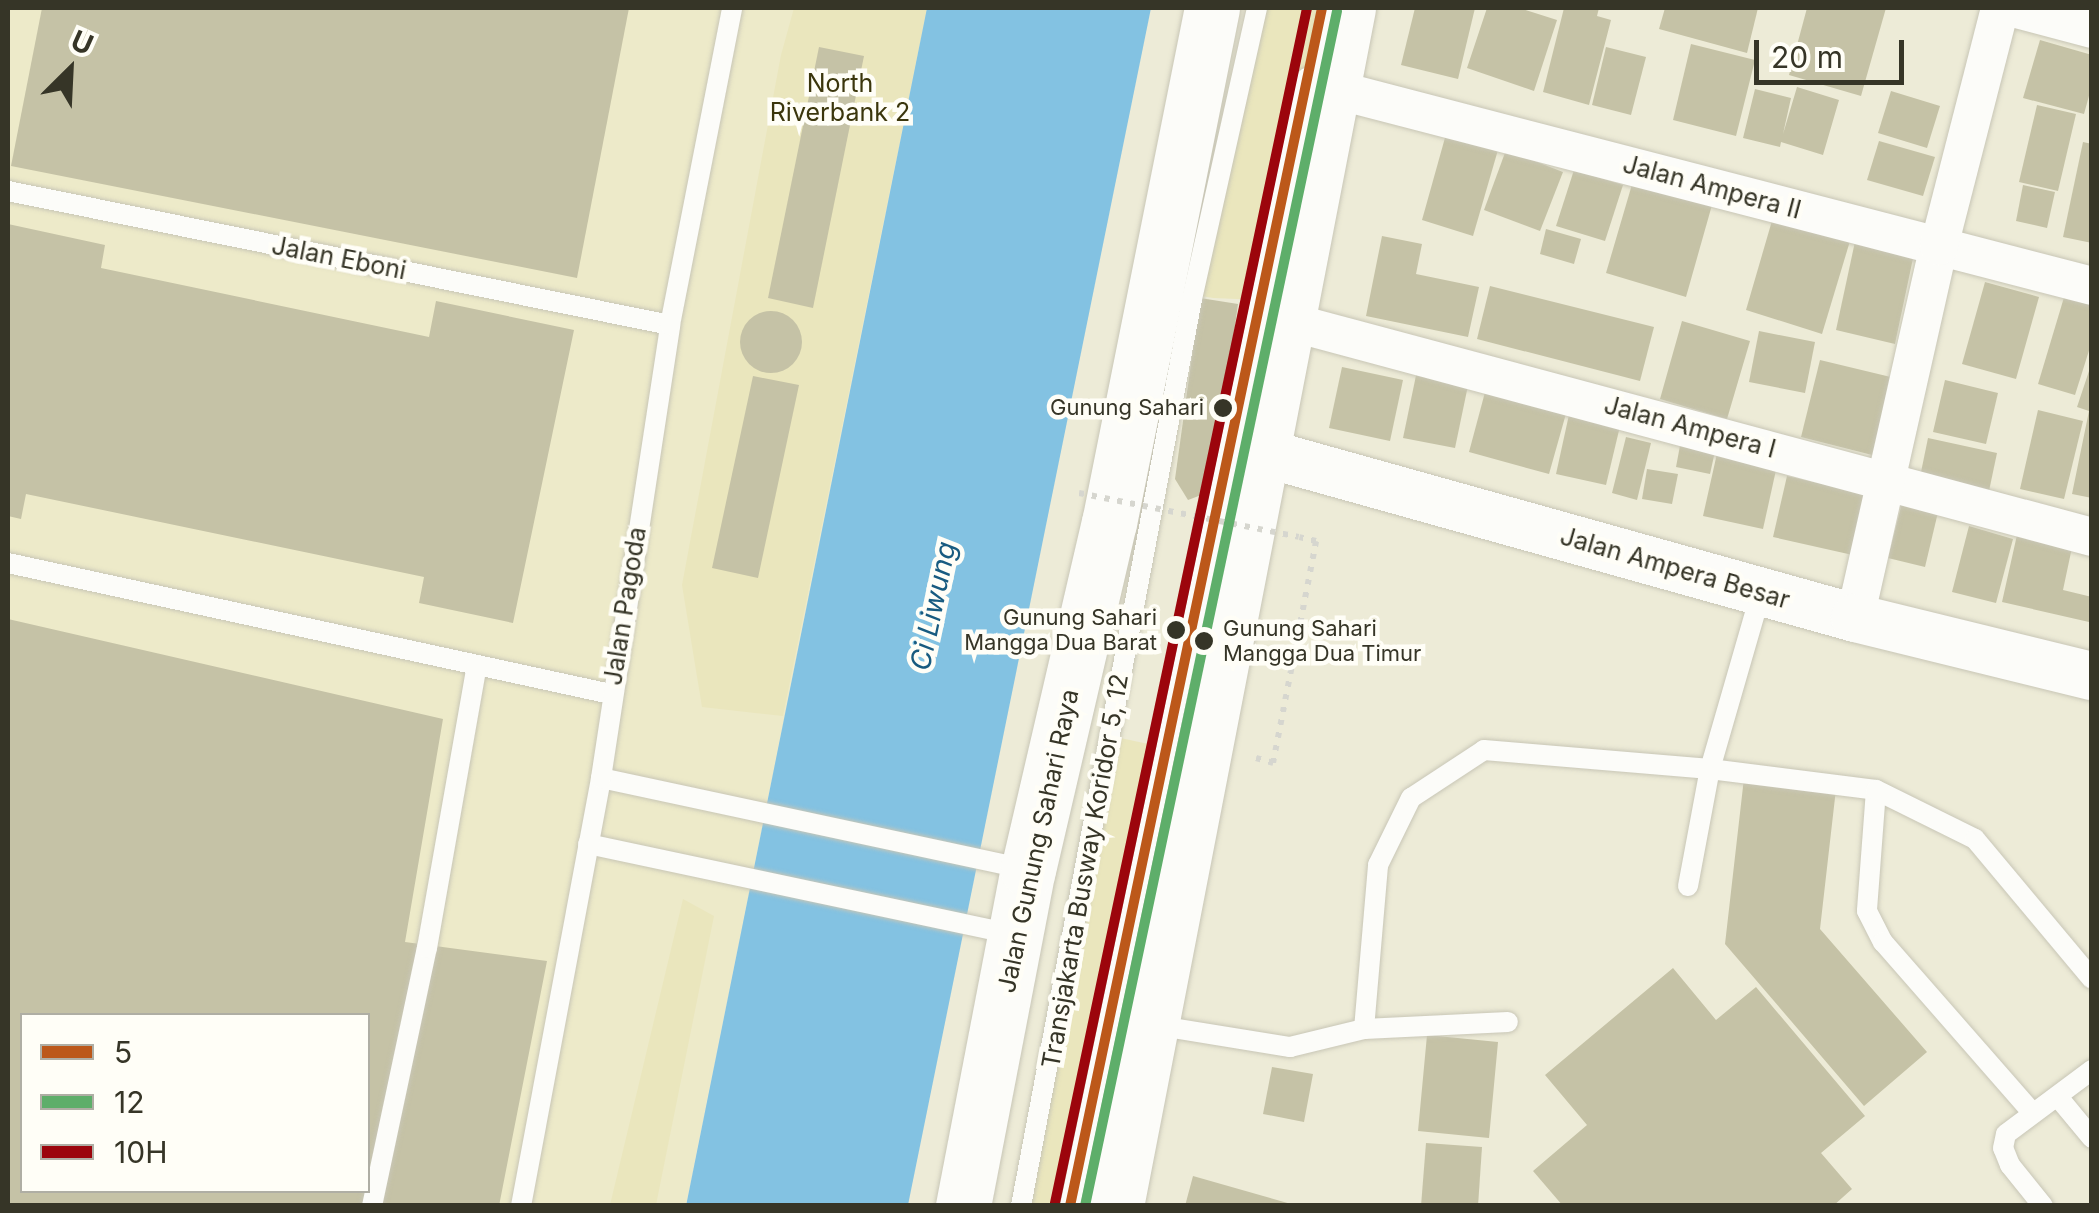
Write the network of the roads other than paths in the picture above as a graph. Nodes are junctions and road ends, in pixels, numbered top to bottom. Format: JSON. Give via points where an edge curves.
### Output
{"nodes":[{"id":1,"x":732,"y":8,"type":"edge"},
{"id":2,"x":1212,"y":8,"type":"edge"},
{"id":3,"x":1257,"y":8,"type":"edge"},
{"id":4,"x":1322,"y":8,"type":"edge"},
{"id":5,"x":1348,"y":8,"type":"edge"},
{"id":6,"x":2000,"y":8,"type":"edge"},
{"id":7,"x":2013,"y":8,"type":"edge"},
{"id":8,"x":2092,"y":29,"type":"edge"},
{"id":9,"x":1333,"y":90,"type":"junction"},
{"id":10,"x":8,"y":191,"type":"edge"},
{"id":11,"x":1938,"y":246,"type":"junction"},
{"id":12,"x":2092,"y":286,"type":"edge"},
{"id":13,"x":1288,"y":320,"type":"junction"},
{"id":14,"x":670,"y":325,"type":"junction"},
{"id":15,"x":1261,"y":452,"type":"junction"},
{"id":16,"x":1889,"y":482,"type":"junction"},
{"id":17,"x":2092,"y":537,"type":"edge"},
{"id":18,"x":8,"y":563,"type":"edge"},
{"id":19,"x":1761,"y":592,"type":"junction"},
{"id":20,"x":1855,"y":618,"type":"junction"},
{"id":21,"x":477,"y":665,"type":"junction"},
{"id":22,"x":2092,"y":676,"type":"edge"},
{"id":23,"x":611,"y":694,"type":"junction"},
{"id":24,"x":1710,"y":769,"type":"junction"},
{"id":25,"x":601,"y":778,"type":"junction"},
{"id":26,"x":1876,"y":790,"type":"junction"},
{"id":27,"x":588,"y":844,"type":"junction"},
{"id":28,"x":1006,"y":865,"type":"junction"},
{"id":29,"x":1688,"y":886,"type":"dead end"},
{"id":30,"x":994,"y":931,"type":"junction"},
{"id":31,"x":2092,"y":979,"type":"edge"},
{"id":32,"x":1508,"y":1022,"type":"dead end"},
{"id":33,"x":1153,"y":1024,"type":"junction"},
{"id":34,"x":1364,"y":1029,"type":"junction"},
{"id":35,"x":2092,"y":1070,"type":"edge"},
{"id":36,"x":2058,"y":1096,"type":"junction"},
{"id":37,"x":2032,"y":1112,"type":"junction"},
{"id":38,"x":2092,"y":1138,"type":"edge"},
{"id":39,"x":372,"y":1206,"type":"edge"},
{"id":40,"x":521,"y":1206,"type":"edge"},
{"id":41,"x":964,"y":1206,"type":"edge"},
{"id":42,"x":1021,"y":1206,"type":"edge"},
{"id":43,"x":1070,"y":1206,"type":"edge"},
{"id":44,"x":1116,"y":1206,"type":"edge"},
{"id":45,"x":2043,"y":1206,"type":"edge"}],
"edges":[{"from":1,"to":14,"type":"lane","name":"Jalan Pagoda"},
{"from":2,"to":28,"type":"main road","name":"Jalan Gunung Sahari Raya","via":[[1109,524]]},
{"from":3,"to":42,"type":"lane","name":"Transjakarta Busway Koridor 5, 12","via":[[1192,299]]},
{"from":4,"to":43,"type":"lane","name":"Transjakarta Busway Koridor 5, 12"},
{"from":5,"to":9,"type":"main road"},
{"from":6,"to":11,"type":"street"},
{"from":7,"to":8,"type":"street"},
{"from":9,"to":11,"type":"street","name":"Jalan Ampera II"},
{"from":9,"to":13,"type":"main road"},
{"from":10,"to":14,"type":"lane","name":"Jalan Eboni"},
{"from":11,"to":12,"type":"street","name":"Jalan Ampera II"},
{"from":11,"to":16,"type":"street"},
{"from":13,"to":15,"type":"main road"},
{"from":13,"to":16,"type":"street","name":"Jalan Ampera I"},
{"from":14,"to":23,"type":"lane","name":"Jalan Pagoda"},
{"from":15,"to":19,"type":"street","name":"Jalan Ampera Besar"},
{"from":15,"to":33,"type":"main road"},
{"from":16,"to":17,"type":"street","name":"Jalan Ampera I"},
{"from":16,"to":20,"type":"street"},
{"from":18,"to":21,"type":"lane"},
{"from":19,"to":20,"type":"street","name":"Jalan Ampera Besar"},
{"from":19,"to":24,"type":"lane"},
{"from":20,"to":22,"type":"street","name":"Jalan Ampera Besar"},
{"from":21,"to":23,"type":"lane"},
{"from":21,"to":39,"type":"lane"},
{"from":23,"to":25,"type":"lane","name":"Jalan Pagoda"},
{"from":24,"to":26,"type":"lane"},
{"from":24,"to":29,"type":"lane"},
{"from":24,"to":34,"type":"lane","via":[[1484,750],[1412,798],[1378,865]]},
{"from":25,"to":27,"type":"lane","name":"Jalan Pagoda"},
{"from":25,"to":28,"type":"lane"},
{"from":26,"to":31,"type":"lane","via":[[1976,839]]},
{"from":26,"to":37,"type":"lane","via":[[1867,911],[1883,942]]},
{"from":27,"to":30,"type":"lane"},
{"from":27,"to":40,"type":"lane","name":"Jalan Pagoda"},
{"from":28,"to":30,"type":"main road","name":"Jalan Gunung Sahari Raya"},
{"from":30,"to":41,"type":"main road","name":"Jalan Gunung Sahari Raya"},
{"from":32,"to":34,"type":"lane"},
{"from":33,"to":34,"type":"lane","via":[[1290,1047]]},
{"from":33,"to":44,"type":"main road"},
{"from":35,"to":36,"type":"lane"},
{"from":36,"to":37,"type":"lane"},
{"from":36,"to":38,"type":"lane"},
{"from":37,"to":45,"type":"lane","via":[[2006,1134],[2003,1148]]}]}
